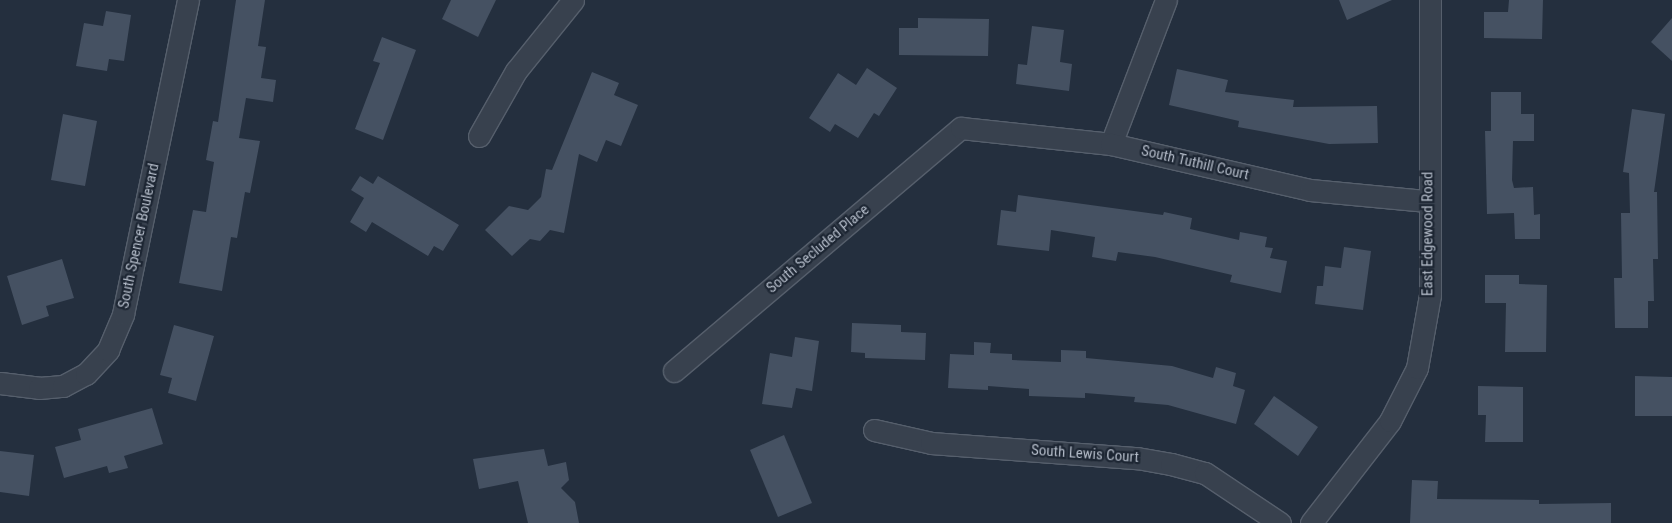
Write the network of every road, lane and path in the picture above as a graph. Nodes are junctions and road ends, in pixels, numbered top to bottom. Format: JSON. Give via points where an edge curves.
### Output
{"nodes":[{"id":1,"x":188,"y":0,"type":"edge"},
{"id":2,"x":573,"y":0,"type":"edge"},
{"id":3,"x":1166,"y":0,"type":"edge"},
{"id":4,"x":1430,"y":0,"type":"edge"},
{"id":5,"x":961,"y":128,"type":"joint"},
{"id":6,"x":479,"y":136,"type":"dead end"},
{"id":7,"x":1111,"y":144,"type":"junction"},
{"id":8,"x":1427,"y":201,"type":"junction"},
{"id":9,"x":674,"y":371,"type":"dead end"},
{"id":10,"x":0,"y":383,"type":"edge"},
{"id":11,"x":874,"y":430,"type":"dead end"},
{"id":12,"x":1280,"y":523,"type":"edge"},
{"id":13,"x":1311,"y":523,"type":"edge"}],
"edges":[{"from":1,"to":10,"type":"street","name":"South Spencer Boulevard","via":[[123,314],[108,350],[86,374],[63,386],[38,388]]},
{"from":2,"to":6,"type":"street","via":[[516,71]]},
{"from":3,"to":7,"type":"street"},
{"from":4,"to":8,"type":"street","name":"East Edgewood Road"},
{"from":5,"to":7,"type":"street","name":"South Tuthill Court"},
{"from":5,"to":9,"type":"street","name":"South Secluded Place"},
{"from":7,"to":8,"type":"street","name":"South Tuthill Court","via":[[1310,190]]},
{"from":8,"to":13,"type":"street","name":"East Edgewood Road","via":[[1430,295],[1417,368],[1390,421]]},
{"from":11,"to":12,"type":"street","name":"South Lewis Court","via":[[931,444],[1137,458],[1171,464],[1205,473]]}]}
